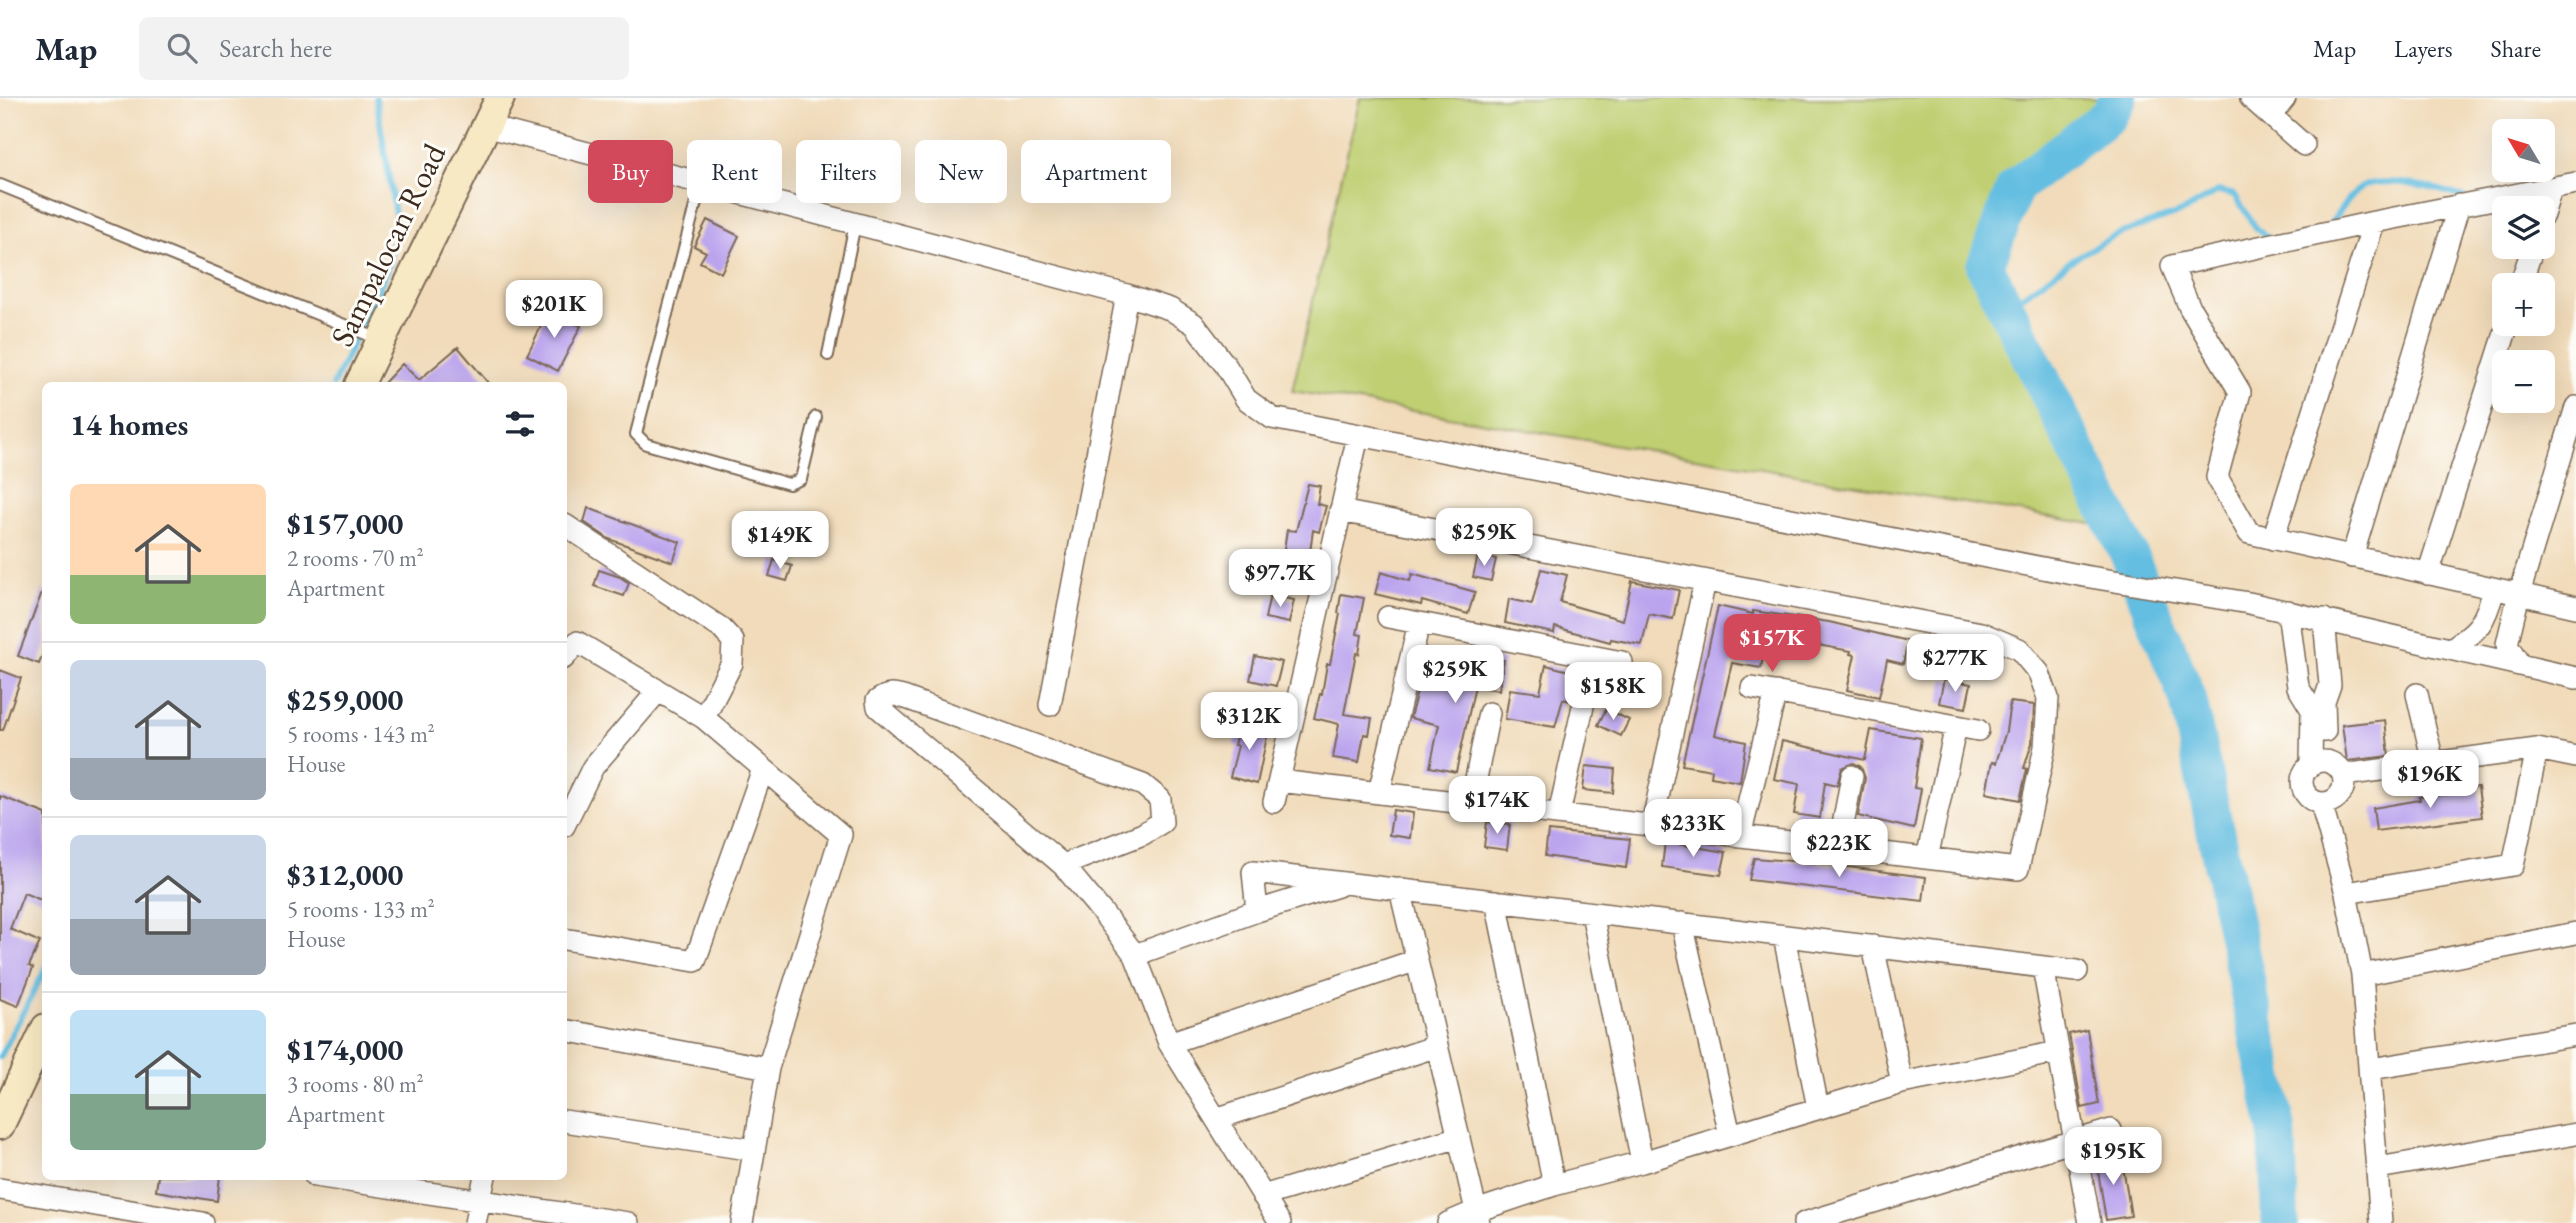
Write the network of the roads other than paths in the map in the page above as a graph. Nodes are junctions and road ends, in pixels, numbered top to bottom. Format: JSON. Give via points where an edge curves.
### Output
{"nodes":[{"id":1,"x":500,"y":98,"type":"edge"},
{"id":2,"x":2250,"y":98,"type":"edge"},
{"id":3,"x":2286,"y":98,"type":"edge"},
{"id":4,"x":2271,"y":115,"type":"junction"},
{"id":5,"x":485,"y":127,"type":"junction"},
{"id":6,"x":2304,"y":145,"type":"dead end"},
{"id":7,"x":687,"y":179,"type":"edge"},
{"id":8,"x":2576,"y":183,"type":"edge"},
{"id":9,"x":0,"y":186,"type":"edge"},
{"id":10,"x":2551,"y":189,"type":"junction"},
{"id":11,"x":2549,"y":196,"type":"edge"},
{"id":12,"x":696,"y":203,"type":"edge"},
{"id":13,"x":776,"y":203,"type":"edge"},
{"id":14,"x":2459,"y":205,"type":"junction"},
{"id":15,"x":2374,"y":222,"type":"junction"},
{"id":16,"x":855,"y":224,"type":"junction"},
{"id":17,"x":1127,"y":295,"type":"junction"},
{"id":18,"x":2504,"y":336,"type":"edge"},
{"id":19,"x":381,"y":340,"type":"junction"},
{"id":20,"x":828,"y":355,"type":"dead end"},
{"id":21,"x":360,"y":382,"type":"edge"},
{"id":22,"x":2576,"y":407,"type":"edge"},
{"id":23,"x":816,"y":417,"type":"dead end"},
{"id":24,"x":1358,"y":436,"type":"junction"},
{"id":25,"x":1340,"y":511,"type":"junction"},
{"id":26,"x":567,"y":526,"type":"edge"},
{"id":27,"x":2273,"y":539,"type":"junction"},
{"id":28,"x":2352,"y":557,"type":"junction"},
{"id":29,"x":2428,"y":574,"type":"junction"},
{"id":30,"x":1705,"y":581,"type":"junction"},
{"id":31,"x":2494,"y":589,"type":"junction"},
{"id":32,"x":2519,"y":594,"type":"junction"},
{"id":33,"x":2576,"y":607,"type":"edge"},
{"id":34,"x":2288,"y":611,"type":"junction"},
{"id":35,"x":1388,"y":617,"type":"dead end"},
{"id":36,"x":2324,"y":619,"type":"junction"},
{"id":37,"x":1419,"y":623,"type":"junction"},
{"id":38,"x":2451,"y":649,"type":"junction"},
{"id":39,"x":567,"y":654,"type":"edge"},
{"id":40,"x":1594,"y":657,"type":"junction"},
{"id":41,"x":1622,"y":662,"type":"dead end"},
{"id":42,"x":2521,"y":665,"type":"junction"},
{"id":43,"x":2576,"y":678,"type":"edge"},
{"id":44,"x":1752,"y":688,"type":"dead end"},
{"id":45,"x":658,"y":691,"type":"junction"},
{"id":46,"x":1776,"y":692,"type":"junction"},
{"id":47,"x":2417,"y":694,"type":"dead end"},
{"id":48,"x":1050,"y":705,"type":"dead end"},
{"id":49,"x":1489,"y":713,"type":"dead end"},
{"id":50,"x":704,"y":719,"type":"junction"},
{"id":51,"x":1956,"y":726,"type":"junction"},
{"id":52,"x":1978,"y":730,"type":"dead end"},
{"id":53,"x":2537,"y":749,"type":"junction"},
{"id":54,"x":2576,"y":757,"type":"edge"},
{"id":55,"x":2319,"y":762,"type":"junction"},
{"id":56,"x":2433,"y":762,"type":"junction"},
{"id":57,"x":763,"y":769,"type":"junction"},
{"id":58,"x":2343,"y":775,"type":"junction"},
{"id":59,"x":1852,"y":776,"type":"dead end"},
{"id":60,"x":1279,"y":780,"type":"junction"},
{"id":61,"x":1379,"y":793,"type":"junction"},
{"id":62,"x":1274,"y":802,"type":"dead end"},
{"id":63,"x":2321,"y":803,"type":"junction"},
{"id":64,"x":1471,"y":804,"type":"junction"},
{"id":65,"x":1559,"y":814,"type":"junction"},
{"id":66,"x":567,"y":819,"type":"edge"},
{"id":67,"x":1652,"y":825,"type":"junction"},
{"id":68,"x":1741,"y":836,"type":"junction"},
{"id":69,"x":1839,"y":847,"type":"junction"},
{"id":70,"x":1927,"y":858,"type":"junction"},
{"id":71,"x":1063,"y":864,"type":"junction"},
{"id":72,"x":1346,"y":883,"type":"junction"},
{"id":73,"x":1400,"y":888,"type":"junction"},
{"id":74,"x":2346,"y":893,"type":"junction"},
{"id":75,"x":1496,"y":901,"type":"junction"},
{"id":76,"x":1257,"y":911,"type":"junction"},
{"id":77,"x":1592,"y":913,"type":"junction"},
{"id":78,"x":1682,"y":923,"type":"junction"},
{"id":79,"x":2576,"y":933,"type":"edge"},
{"id":80,"x":1784,"y":936,"type":"junction"},
{"id":81,"x":567,"y":940,"type":"edge"},
{"id":82,"x":1873,"y":946,"type":"junction"},
{"id":83,"x":1135,"y":955,"type":"junction"},
{"id":84,"x":1417,"y":960,"type":"junction"},
{"id":85,"x":2043,"y":967,"type":"junction"},
{"id":86,"x":2077,"y":971,"type":"dead end"},
{"id":87,"x":2362,"y":975,"type":"junction"},
{"id":88,"x":567,"y":1031,"type":"edge"},
{"id":89,"x":2576,"y":1035,"type":"edge"},
{"id":90,"x":42,"y":1036,"type":"edge"},
{"id":91,"x":1169,"y":1043,"type":"junction"},
{"id":92,"x":1437,"y":1046,"type":"junction"},
{"id":93,"x":2059,"y":1052,"type":"junction"},
{"id":94,"x":768,"y":1068,"type":"junction"},
{"id":95,"x":2371,"y":1069,"type":"junction"},
{"id":96,"x":1902,"y":1083,"type":"junction"},
{"id":97,"x":1818,"y":1108,"type":"junction"},
{"id":98,"x":1216,"y":1119,"type":"junction"},
{"id":99,"x":567,"y":1121,"type":"edge"},
{"id":100,"x":0,"y":1125,"type":"edge"},
{"id":101,"x":2110,"y":1130,"type":"dead end"},
{"id":102,"x":2576,"y":1134,"type":"edge"},
{"id":103,"x":1730,"y":1135,"type":"junction"},
{"id":104,"x":1459,"y":1137,"type":"junction"},
{"id":105,"x":2075,"y":1142,"type":"junction"},
{"id":106,"x":754,"y":1150,"type":"junction"},
{"id":107,"x":1642,"y":1162,"type":"junction"},
{"id":108,"x":2378,"y":1168,"type":"junction"},
{"id":109,"x":341,"y":1180,"type":"edge"},
{"id":110,"x":484,"y":1180,"type":"edge"},
{"id":111,"x":1554,"y":1185,"type":"junction"},
{"id":112,"x":0,"y":1189,"type":"edge"},
{"id":113,"x":1263,"y":1196,"type":"junction"},
{"id":114,"x":480,"y":1201,"type":"junction"},
{"id":115,"x":1478,"y":1217,"type":"edge"},
{"id":116,"x":203,"y":1223,"type":"edge"},
{"id":117,"x":475,"y":1223,"type":"edge"},
{"id":118,"x":628,"y":1223,"type":"edge"},
{"id":119,"x":742,"y":1223,"type":"edge"},
{"id":120,"x":1280,"y":1223,"type":"edge"},
{"id":121,"x":1448,"y":1223,"type":"edge"},
{"id":122,"x":1804,"y":1223,"type":"edge"},
{"id":123,"x":2090,"y":1223,"type":"edge"},
{"id":124,"x":2381,"y":1223,"type":"edge"}],
"edges":[{"from":1,"to":5,"type":"main road","name":"Sampalocan Road"},
{"from":2,"to":4,"type":"street"},
{"from":3,"to":4,"type":"street"},
{"from":4,"to":6,"type":"street"},
{"from":5,"to":7,"type":"street"},
{"from":5,"to":19,"type":"main road","name":"Sampalocan Road"},
{"from":8,"to":10,"type":"street"},
{"from":9,"to":19,"type":"lane"},
{"from":10,"to":11,"type":"street"},
{"from":10,"to":14,"type":"street"},
{"from":12,"to":23,"type":"lane","via":[[636,434],[646,444],[789,484],[801,479]]},
{"from":13,"to":16,"type":"street"},
{"from":14,"to":15,"type":"street"},
{"from":14,"to":28,"type":"street"},
{"from":15,"to":27,"type":"street"},
{"from":15,"to":27,"type":"street","via":[[2172,266],[2190,308],[2240,392],[2217,478],[2249,533]]},
{"from":16,"to":17,"type":"street"},
{"from":16,"to":20,"type":"lane"},
{"from":17,"to":24,"type":"street","via":[[1170,309],[1194,324],[1246,399],[1272,418]]},
{"from":17,"to":48,"type":"street"},
{"from":18,"to":29,"type":"street"},
{"from":19,"to":21,"type":"main road","name":"Sampalocan Road"},
{"from":22,"to":32,"type":"street"},
{"from":24,"to":25,"type":"street"},
{"from":24,"to":34,"type":"street"},
{"from":25,"to":30,"type":"street"},
{"from":25,"to":60,"type":"street"},
{"from":26,"to":50,"type":"street","via":[[721,628],[733,641],[732,663]]},
{"from":27,"to":28,"type":"street"},
{"from":28,"to":29,"type":"street"},
{"from":29,"to":31,"type":"street"},
{"from":30,"to":67,"type":"street"},
{"from":30,"to":70,"type":"street","via":[[1981,633],[2019,649],[2039,673],[2048,698],[2045,747],[2018,869]]},
{"from":31,"to":32,"type":"street"},
{"from":31,"to":38,"type":"street","via":[[2477,631]]},
{"from":32,"to":33,"type":"street"},
{"from":32,"to":42,"type":"street","via":[[2507,644]]},
{"from":34,"to":36,"type":"street"},
{"from":34,"to":55,"type":"street","via":[[2298,687],[2312,710]]},
{"from":35,"to":37,"type":"street"},
{"from":36,"to":38,"type":"street"},
{"from":36,"to":55,"type":"street","via":[[2330,685],[2324,702]]},
{"from":37,"to":40,"type":"street"},
{"from":37,"to":61,"type":"street"},
{"from":38,"to":42,"type":"street"},
{"from":39,"to":45,"type":"street","via":[[577,642]]},
{"from":40,"to":41,"type":"street"},
{"from":40,"to":65,"type":"street"},
{"from":42,"to":43,"type":"street"},
{"from":44,"to":46,"type":"street"},
{"from":45,"to":50,"type":"street"},
{"from":45,"to":66,"type":"street","via":[[593,767]]},
{"from":46,"to":51,"type":"street"},
{"from":46,"to":68,"type":"street"},
{"from":47,"to":56,"type":"street"},
{"from":49,"to":64,"type":"street"},
{"from":50,"to":57,"type":"street"},
{"from":51,"to":52,"type":"street"},
{"from":51,"to":70,"type":"street"},
{"from":53,"to":54,"type":"street"},
{"from":53,"to":56,"type":"street"},
{"from":53,"to":74,"type":"street","via":[[2514,864]]},
{"from":55,"to":58,"type":"street","via":[[2339,768]]},
{"from":55,"to":63,"type":"street","via":[[2302,778],[2302,786]]},
{"from":56,"to":58,"type":"street"},
{"from":57,"to":81,"type":"street","via":[[695,961]]},
{"from":57,"to":94,"type":"street","via":[[841,835]]},
{"from":58,"to":63,"type":"street","via":[[2342,791]]},
{"from":59,"to":69,"type":"street"},
{"from":60,"to":61,"type":"street"},
{"from":60,"to":62,"type":"street"},
{"from":61,"to":64,"type":"street"},
{"from":63,"to":74,"type":"street"},
{"from":64,"to":65,"type":"street"},
{"from":65,"to":67,"type":"street"},
{"from":67,"to":68,"type":"street"},
{"from":68,"to":69,"type":"street"},
{"from":69,"to":70,"type":"street"},
{"from":71,"to":71,"type":"street","via":[[1143,834],[1162,821],[1160,799],[1143,785],[906,698],[892,694],[877,701],[878,707]]},
{"from":71,"to":83,"type":"street"},
{"from":72,"to":73,"type":"street"},
{"from":72,"to":76,"type":"street"},
{"from":72,"to":76,"type":"street","via":[[1253,872]]},
{"from":73,"to":75,"type":"street"},
{"from":73,"to":84,"type":"street"},
{"from":74,"to":87,"type":"street"},
{"from":75,"to":77,"type":"street"},
{"from":75,"to":111,"type":"street"},
{"from":76,"to":83,"type":"street"},
{"from":77,"to":78,"type":"street"},
{"from":77,"to":107,"type":"street"},
{"from":78,"to":80,"type":"street"},
{"from":78,"to":103,"type":"street"},
{"from":79,"to":87,"type":"street"},
{"from":80,"to":82,"type":"street"},
{"from":80,"to":97,"type":"street"},
{"from":82,"to":85,"type":"street"},
{"from":82,"to":96,"type":"street"},
{"from":83,"to":91,"type":"street"},
{"from":84,"to":91,"type":"street"},
{"from":84,"to":92,"type":"street"},
{"from":85,"to":86,"type":"street"},
{"from":85,"to":93,"type":"street"},
{"from":87,"to":95,"type":"street"},
{"from":88,"to":94,"type":"street"},
{"from":89,"to":95,"type":"street"},
{"from":90,"to":100,"type":"main road"},
{"from":91,"to":98,"type":"street"},
{"from":92,"to":98,"type":"street"},
{"from":92,"to":104,"type":"street"},
{"from":93,"to":96,"type":"street"},
{"from":93,"to":105,"type":"street"},
{"from":94,"to":106,"type":"street"},
{"from":95,"to":108,"type":"street"},
{"from":96,"to":97,"type":"street"},
{"from":97,"to":103,"type":"street"},
{"from":98,"to":113,"type":"street"},
{"from":99,"to":106,"type":"street"},
{"from":101,"to":105,"type":"street"},
{"from":102,"to":108,"type":"street"},
{"from":103,"to":107,"type":"street"},
{"from":104,"to":113,"type":"street"},
{"from":104,"to":115,"type":"street"},
{"from":105,"to":122,"type":"street"},
{"from":105,"to":123,"type":"street"},
{"from":106,"to":119,"type":"street"},
{"from":107,"to":111,"type":"street"},
{"from":108,"to":124,"type":"street"},
{"from":109,"to":114,"type":"street"},
{"from":110,"to":114,"type":"street"},
{"from":111,"to":115,"type":"street"},
{"from":112,"to":116,"type":"street"},
{"from":113,"to":120,"type":"street"},
{"from":114,"to":117,"type":"street"},
{"from":114,"to":118,"type":"street"},
{"from":115,"to":121,"type":"street"}]}
